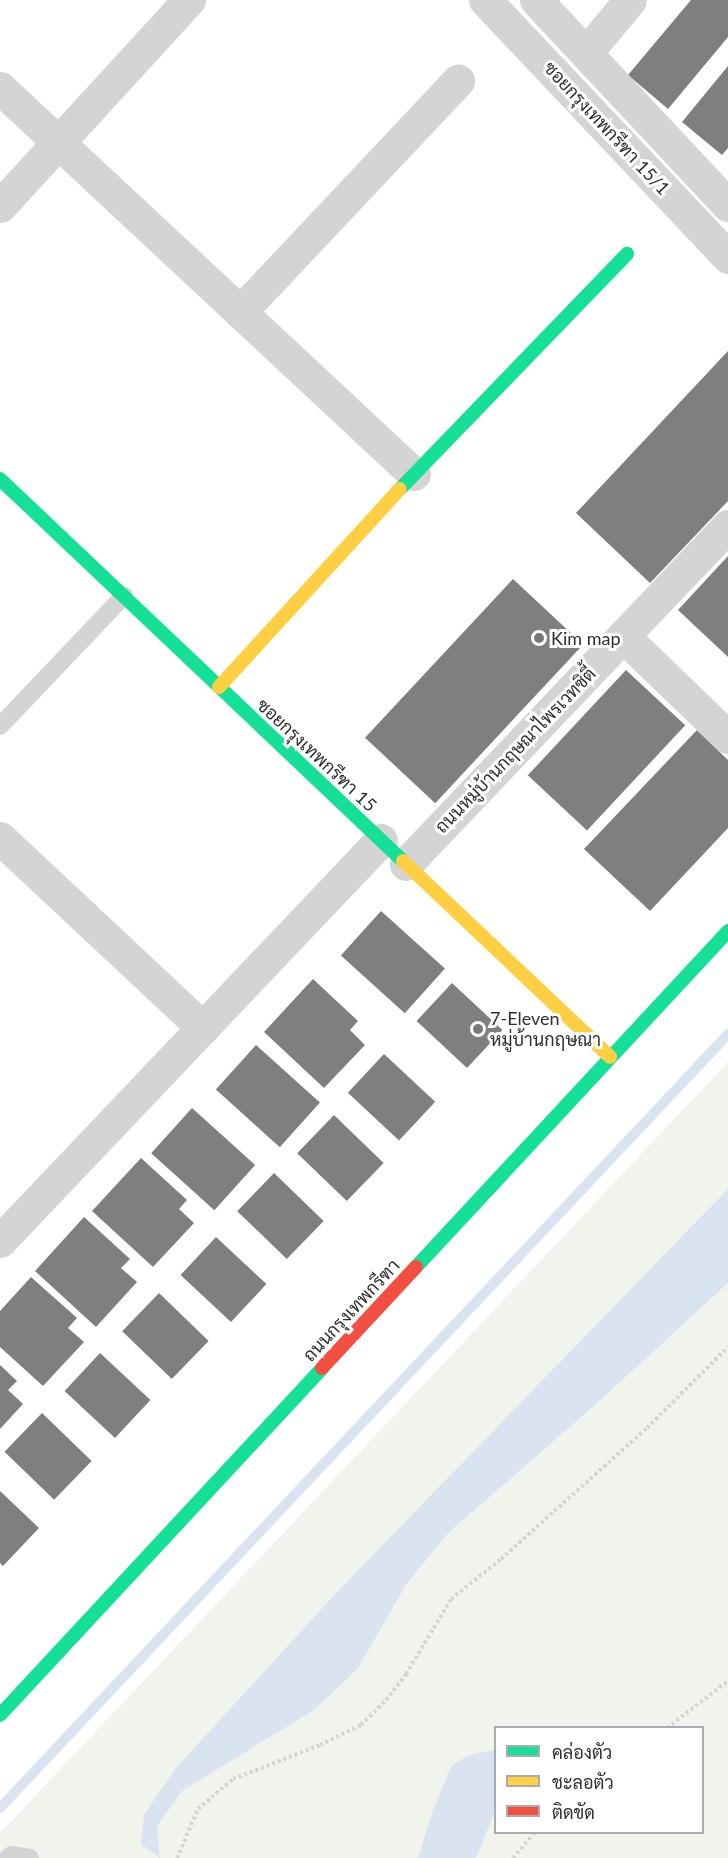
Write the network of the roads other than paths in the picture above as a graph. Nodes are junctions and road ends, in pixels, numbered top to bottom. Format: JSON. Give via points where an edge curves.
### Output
{"nodes":[{"id":1,"x":189,"y":0,"type":"edge"},
{"id":2,"x":485,"y":0,"type":"edge"},
{"id":3,"x":536,"y":0,"type":"edge"},
{"id":4,"x":630,"y":0,"type":"edge"},
{"id":5,"x":588,"y":51,"type":"junction"},
{"id":6,"x":561,"y":80,"type":"junction"},
{"id":7,"x":458,"y":81,"type":"dead end"},
{"id":8,"x":0,"y":88,"type":"edge"},
{"id":9,"x":58,"y":143,"type":"junction"},
{"id":10,"x":728,"y":205,"type":"edge"},
{"id":11,"x":0,"y":206,"type":"edge"},
{"id":12,"x":627,"y":254,"type":"dead end"},
{"id":13,"x":728,"y":257,"type":"edge"},
{"id":14,"x":240,"y":312,"type":"junction"},
{"id":15,"x":414,"y":474,"type":"junction"},
{"id":16,"x":0,"y":479,"type":"edge"},
{"id":17,"x":728,"y":526,"type":"edge"},
{"id":18,"x":124,"y":597,"type":"junction"},
{"id":19,"x":623,"y":636,"type":"junction"},
{"id":20,"x":219,"y":687,"type":"junction"},
{"id":21,"x":0,"y":726,"type":"edge"},
{"id":22,"x":728,"y":737,"type":"edge"},
{"id":23,"x":0,"y":838,"type":"edge"},
{"id":24,"x":381,"y":840,"type":"junction"},
{"id":25,"x":406,"y":864,"type":"junction"},
{"id":26,"x":728,"y":931,"type":"edge"},
{"id":27,"x":203,"y":1028,"type":"junction"},
{"id":28,"x":610,"y":1057,"type":"junction"},
{"id":29,"x":0,"y":1241,"type":"edge"},
{"id":30,"x":0,"y":1715,"type":"edge"},
{"id":31,"x":8,"y":1858,"type":"edge"},
{"id":32,"x":30,"y":1858,"type":"edge"}],
"edges":[{"from":1,"to":9,"type":"street"},
{"from":2,"to":6,"type":"street","name":"ซอยกรุงเทพกรีฑา 15/1"},
{"from":3,"to":5,"type":"street","name":"ซอยกรุงเทพกรีฑา 15/1"},
{"from":4,"to":5,"type":"street"},
{"from":5,"to":6,"type":"street"},
{"from":5,"to":10,"type":"street","name":"ซอยกรุงเทพกรีฑา 15/1"},
{"from":6,"to":13,"type":"street","name":"ซอยกรุงเทพกรีฑา 15/1"},
{"from":7,"to":14,"type":"street"},
{"from":8,"to":9,"type":"street"},
{"from":9,"to":11,"type":"street"},
{"from":9,"to":14,"type":"street"},
{"from":12,"to":15,"type":"street"},
{"from":14,"to":15,"type":"street"},
{"from":15,"to":20,"type":"street"},
{"from":16,"to":18,"type":"street","name":"ซอยกรุงเทพกรีฑา 15"},
{"from":17,"to":19,"type":"street","name":"ถนนหมู่บ้านกฤษณาไพรเวทซิตี้"},
{"from":18,"to":20,"type":"street","name":"ซอยกรุงเทพกรีฑา 15"},
{"from":18,"to":21,"type":"lane"},
{"from":19,"to":22,"type":"street"},
{"from":19,"to":25,"type":"street","name":"ถนนหมู่บ้านกฤษณาไพรเวทซิตี้"},
{"from":20,"to":24,"type":"street","name":"ซอยกรุงเทพกรีฑา 15"},
{"from":23,"to":27,"type":"street"},
{"from":24,"to":25,"type":"street","name":"ซอยกรุงเทพกรีฑา 15"},
{"from":24,"to":27,"type":"street"},
{"from":25,"to":28,"type":"street","name":"ซอยกรุงเทพกรีฑา 15"},
{"from":26,"to":28,"type":"street","name":"ถนนกรุงเทพกรีฑา"},
{"from":27,"to":29,"type":"street"},
{"from":28,"to":30,"type":"street","name":"ถนนกรุงเทพกรีฑา"},
{"from":31,"to":32,"type":"lane"}]}
